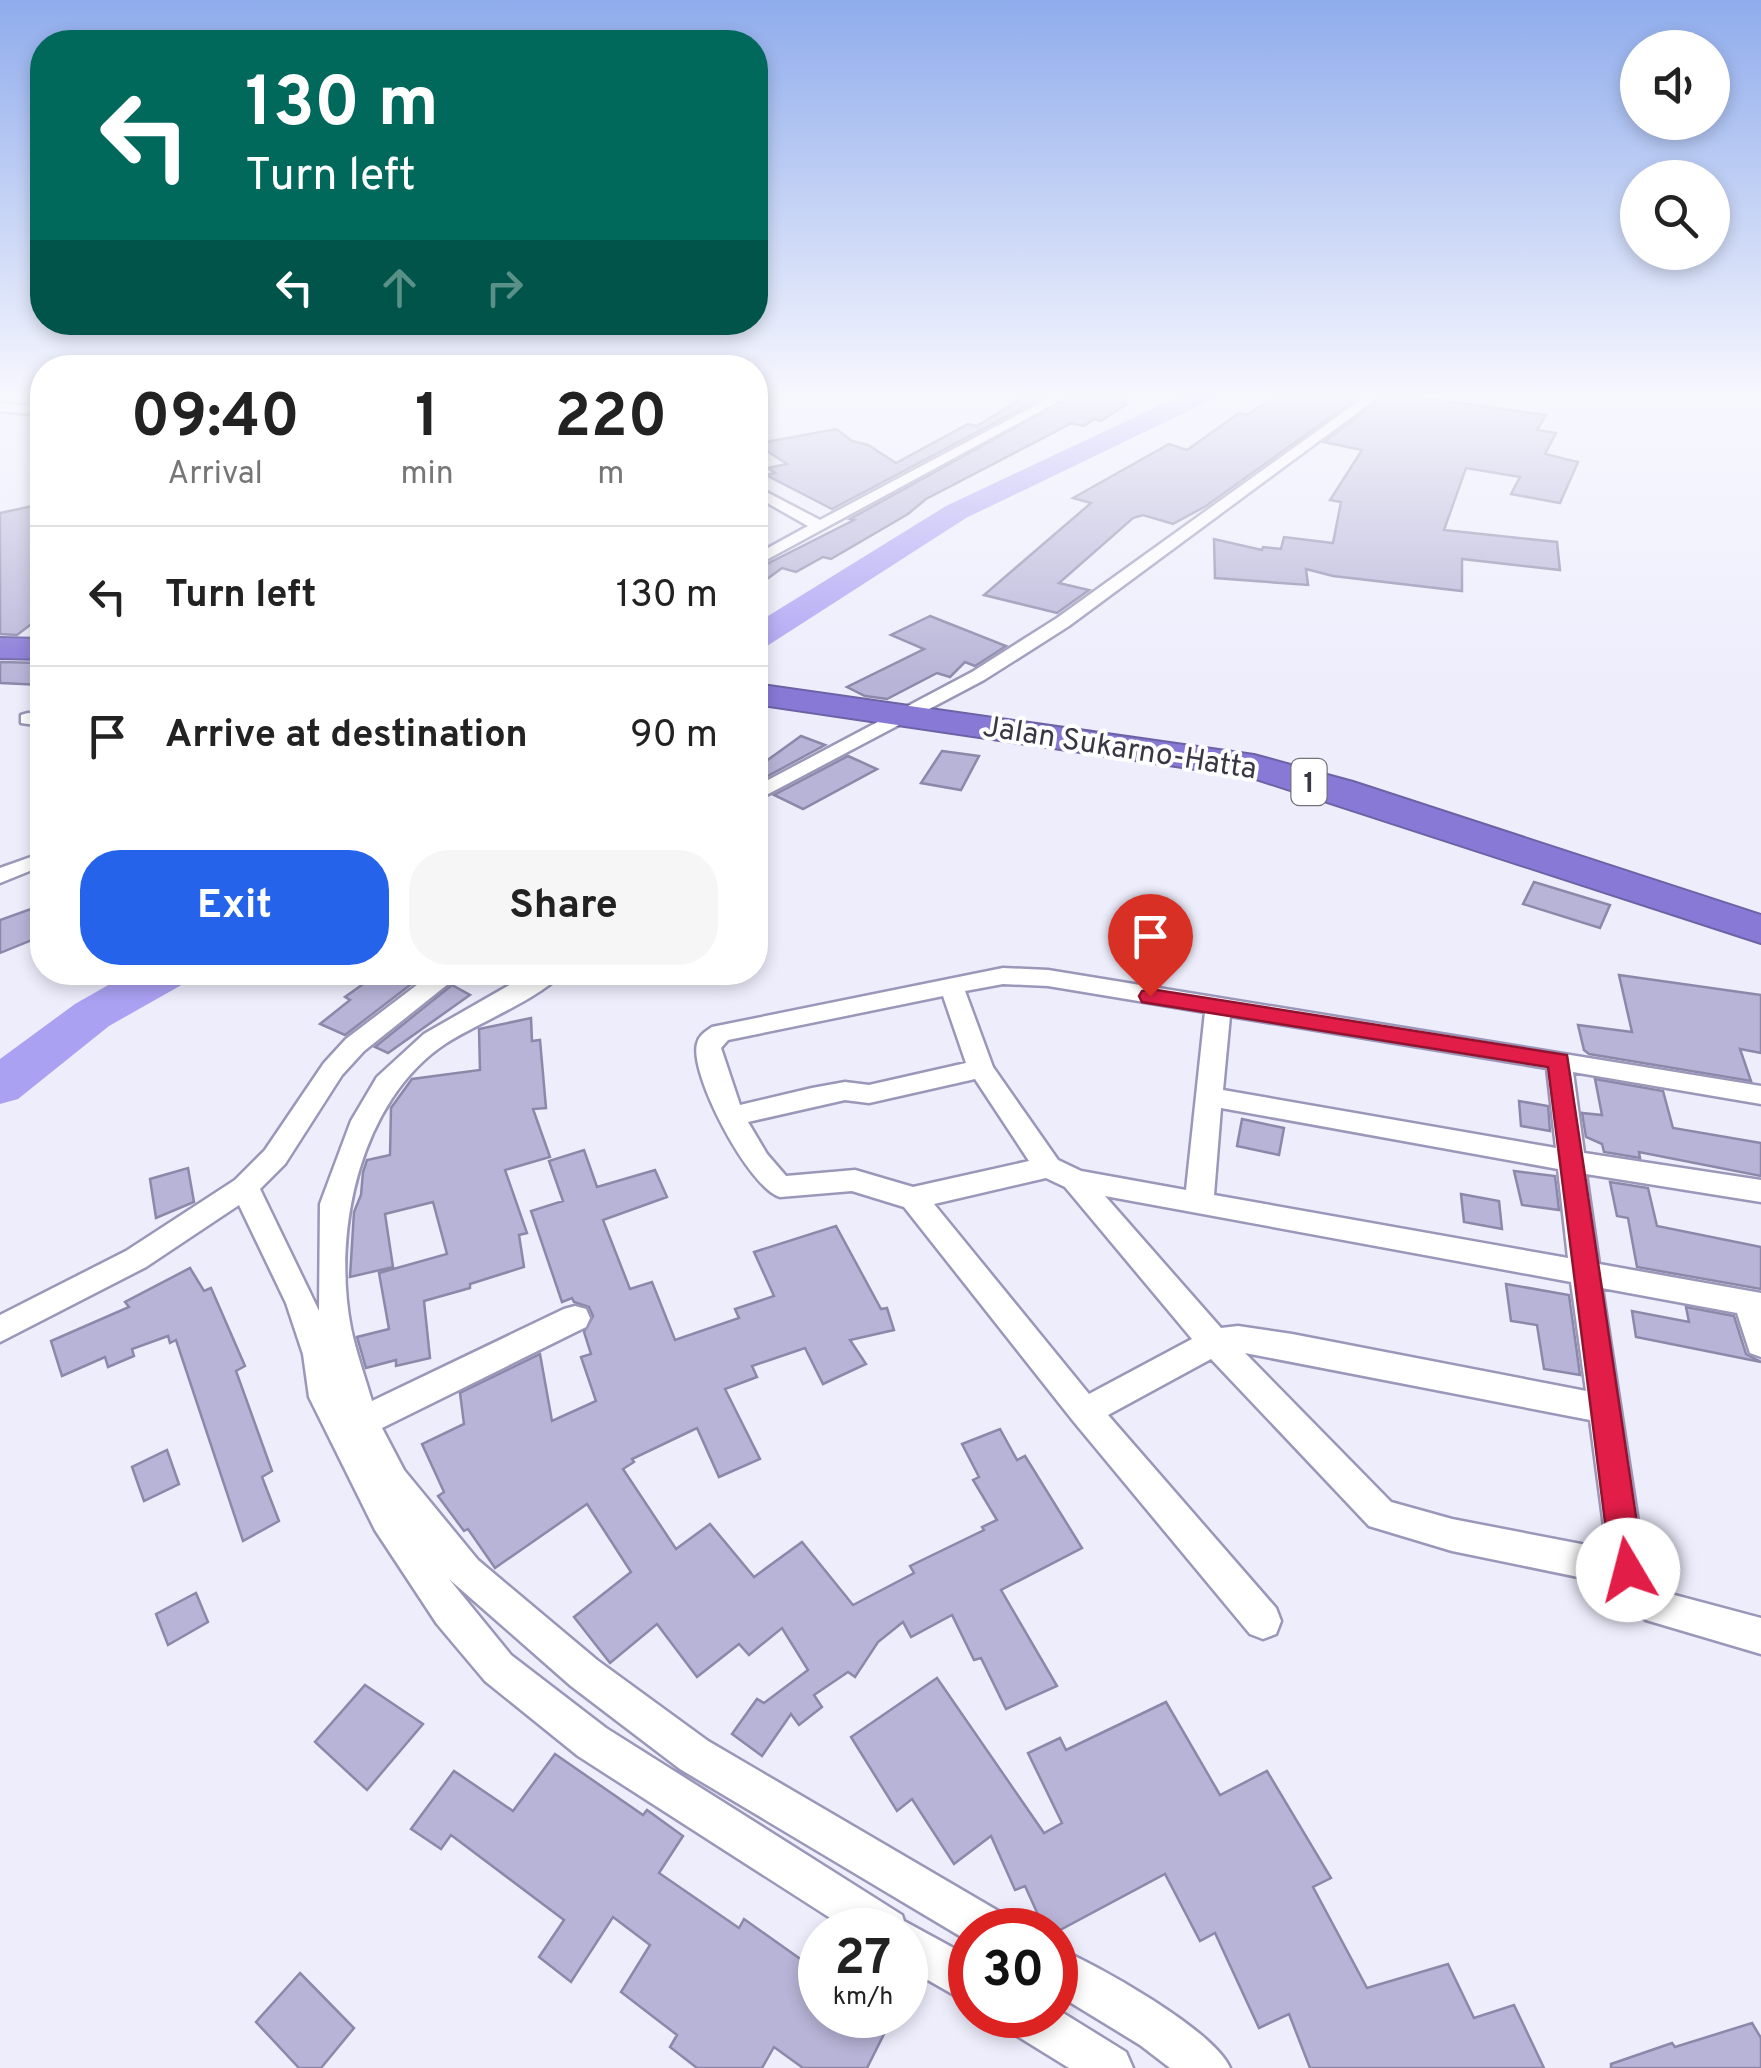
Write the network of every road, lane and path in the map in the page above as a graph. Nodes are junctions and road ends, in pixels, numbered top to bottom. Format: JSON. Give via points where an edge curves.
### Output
{"nodes":[{"id":1,"x":887,"y":490,"type":"edge"},
{"id":2,"x":1245,"y":490,"type":"edge"},
{"id":3,"x":768,"y":497,"type":"edge"},
{"id":4,"x":819,"y":526,"type":"junction"},
{"id":5,"x":768,"y":555,"type":"edge"},
{"id":6,"x":0,"y":648,"type":"edge"},
{"id":7,"x":30,"y":649,"type":"edge"},
{"id":8,"x":768,"y":696,"type":"edge"},
{"id":9,"x":908,"y":714,"type":"junction"},
{"id":10,"x":768,"y":788,"type":"edge"},
{"id":11,"x":30,"y":864,"type":"edge"},
{"id":12,"x":0,"y":876,"type":"edge"},
{"id":13,"x":1761,"y":930,"type":"edge"},
{"id":14,"x":432,"y":985,"type":"edge"},
{"id":15,"x":529,"y":985,"type":"edge"},
{"id":16,"x":950,"y":985,"type":"junction"},
{"id":17,"x":1218,"y":1008,"type":"junction"},
{"id":18,"x":1559,"y":1060,"type":"junction"},
{"id":19,"x":981,"y":1069,"type":"junction"},
{"id":20,"x":1761,"y":1095,"type":"edge"},
{"id":21,"x":1212,"y":1098,"type":"junction"},
{"id":22,"x":734,"y":1116,"type":"junction"},
{"id":23,"x":1571,"y":1160,"type":"junction"},
{"id":24,"x":1062,"y":1174,"type":"junction"},
{"id":25,"x":246,"y":1187,"type":"junction"},
{"id":26,"x":1761,"y":1191,"type":"edge"},
{"id":27,"x":913,"y":1198,"type":"junction"},
{"id":28,"x":1199,"y":1203,"type":"junction"},
{"id":29,"x":1585,"y":1273,"type":"junction"},
{"id":30,"x":1756,"y":1304,"type":"edge"},
{"id":31,"x":575,"y":1318,"type":"dead end"},
{"id":32,"x":0,"y":1329,"type":"edge"},
{"id":33,"x":1214,"y":1342,"type":"junction"},
{"id":34,"x":1761,"y":1344,"type":"edge"},
{"id":35,"x":335,"y":1374,"type":"junction"},
{"id":36,"x":1606,"y":1408,"type":"junction"},
{"id":37,"x":1085,"y":1412,"type":"junction"},
{"id":38,"x":362,"y":1422,"type":"junction"},
{"id":39,"x":1628,"y":1570,"type":"junction"},
{"id":40,"x":1264,"y":1621,"type":"dead end"},
{"id":41,"x":1761,"y":1636,"type":"edge"},
{"id":42,"x":854,"y":1908,"type":"edge"},
{"id":43,"x":953,"y":1908,"type":"edge"},
{"id":44,"x":1078,"y":1983,"type":"edge"},
{"id":45,"x":1062,"y":2038,"type":"edge"},
{"id":46,"x":1110,"y":2068,"type":"edge"},
{"id":47,"x":1207,"y":2068,"type":"edge"}],
"edges":[{"from":1,"to":4,"type":"street"},
{"from":2,"to":9,"type":"street","via":[[1063,622]]},
{"from":3,"to":4,"type":"street"},
{"from":4,"to":5,"type":"street"},
{"from":6,"to":7,"type":"highway"},
{"from":8,"to":9,"type":"highway","name":"Jalan Sukarno-Hatta","number":"1"},
{"from":9,"to":10,"type":"street"},
{"from":9,"to":13,"type":"highway","name":"Jalan Sukarno-Hatta","number":"1","via":[[1254,766]]},
{"from":11,"to":12,"type":"street"},
{"from":14,"to":25,"type":"street","via":[[333,1068],[275,1157]]},
{"from":15,"to":35,"type":"street","via":[[433,1040],[386,1082],[364,1120],[334,1204]]},
{"from":16,"to":17,"type":"street","via":[[1003,976],[1048,978]]},
{"from":16,"to":19,"type":"street"},
{"from":16,"to":22,"type":"street","via":[[721,1033],[708,1048]]},
{"from":17,"to":18,"type":"street"},
{"from":17,"to":21,"type":"street"},
{"from":18,"to":20,"type":"street"},
{"from":18,"to":23,"type":"street"},
{"from":19,"to":22,"type":"street"},
{"from":19,"to":24,"type":"street"},
{"from":21,"to":23,"type":"street"},
{"from":21,"to":28,"type":"street"},
{"from":22,"to":27,"type":"street","via":[[763,1173],[780,1187],[855,1180]]},
{"from":23,"to":26,"type":"street"},
{"from":23,"to":29,"type":"street"},
{"from":24,"to":27,"type":"street"},
{"from":24,"to":28,"type":"street"},
{"from":24,"to":33,"type":"street"},
{"from":25,"to":32,"type":"street","via":[[136,1259]]},
{"from":25,"to":35,"type":"street","via":[[319,1354]]},
{"from":27,"to":37,"type":"street"},
{"from":28,"to":29,"type":"street"},
{"from":29,"to":30,"type":"street"},
{"from":29,"to":36,"type":"street"},
{"from":30,"to":34,"type":"street"},
{"from":31,"to":38,"type":"street"},
{"from":33,"to":36,"type":"street","via":[[1238,1338]]},
{"from":33,"to":37,"type":"street"},
{"from":33,"to":39,"type":"street","via":[[1381,1515]]},
{"from":35,"to":38,"type":"street"},
{"from":35,"to":42,"type":"street","via":[[325,1397],[387,1519],[450,1612],[498,1668],[592,1742]]},
{"from":36,"to":39,"type":"street"},
{"from":37,"to":40,"type":"street"},
{"from":38,"to":43,"type":"street","via":[[392,1480],[466,1572],[584,1673],[694,1754]]},
{"from":39,"to":41,"type":"street","via":[[1642,1597],[1660,1608]]},
{"from":44,"to":47,"type":"street"},
{"from":45,"to":46,"type":"street"}]}
